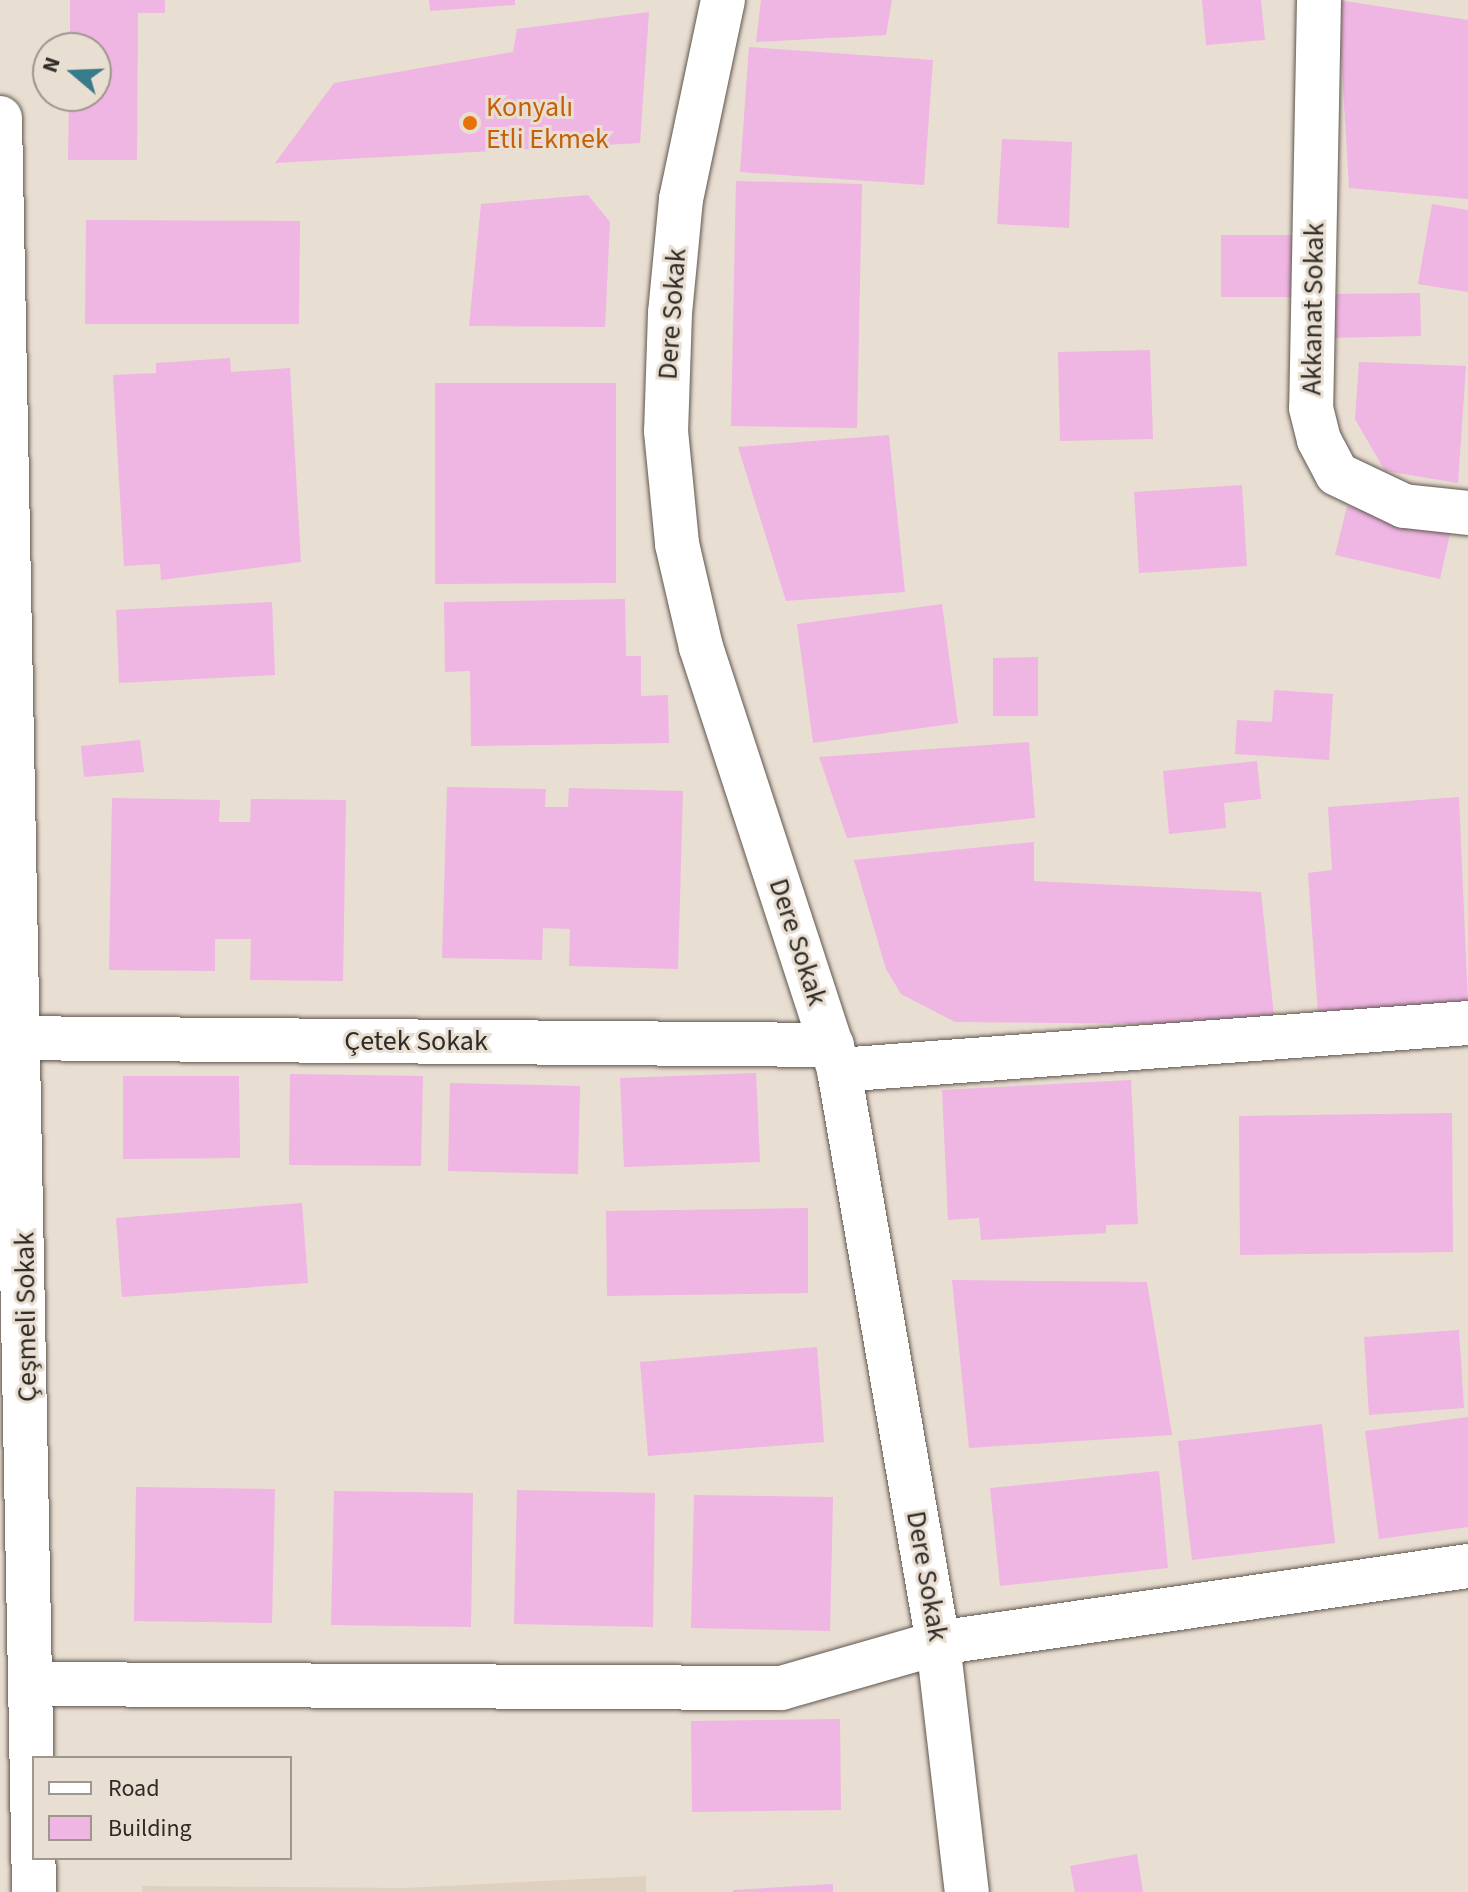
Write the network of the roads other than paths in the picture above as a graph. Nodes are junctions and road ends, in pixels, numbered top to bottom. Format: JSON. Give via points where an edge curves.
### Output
{"nodes":[{"id":1,"x":723,"y":0,"type":"edge"},
{"id":2,"x":1319,"y":0,"type":"edge"},
{"id":3,"x":0,"y":118,"type":"edge"},
{"id":4,"x":1468,"y":513,"type":"edge"},
{"id":5,"x":1468,"y":1023,"type":"edge"},
{"id":6,"x":10,"y":1038,"type":"edge"},
{"id":7,"x":836,"y":1057,"type":"junction"},
{"id":8,"x":1468,"y":1566,"type":"edge"},
{"id":9,"x":938,"y":1643,"type":"junction"},
{"id":10,"x":33,"y":1684,"type":"junction"},
{"id":11,"x":33,"y":1756,"type":"edge"},
{"id":12,"x":34,"y":1860,"type":"edge"},
{"id":13,"x":34,"y":1892,"type":"edge"},
{"id":14,"x":967,"y":1892,"type":"edge"}],
"edges":[{"from":1,"to":7,"type":"street","name":"Dere Sokak","via":[[681,199],[670,313],[666,431],[677,544],[701,647]]},
{"from":2,"to":4,"type":"street","name":"Akkanat Sokak","via":[[1311,408],[1319,440],[1337,474],[1404,506]]},
{"from":3,"to":6,"type":"street","name":"Çeşmeli Sokak"},
{"from":5,"to":7,"type":"street","name":"Çetek Sokak"},
{"from":6,"to":7,"type":"street","name":"Çetek Sokak"},
{"from":6,"to":10,"type":"street","name":"Çeşmeli Sokak"},
{"from":7,"to":9,"type":"street","name":"Dere Sokak"},
{"from":8,"to":9,"type":"street"},
{"from":9,"to":10,"type":"street","via":[[781,1688]]},
{"from":9,"to":14,"type":"street","name":"Dere Sokak"},
{"from":10,"to":11,"type":"street","name":"Çeşmeli Sokak"},
{"from":12,"to":13,"type":"street","name":"Çeşmeli Sokak"}]}
